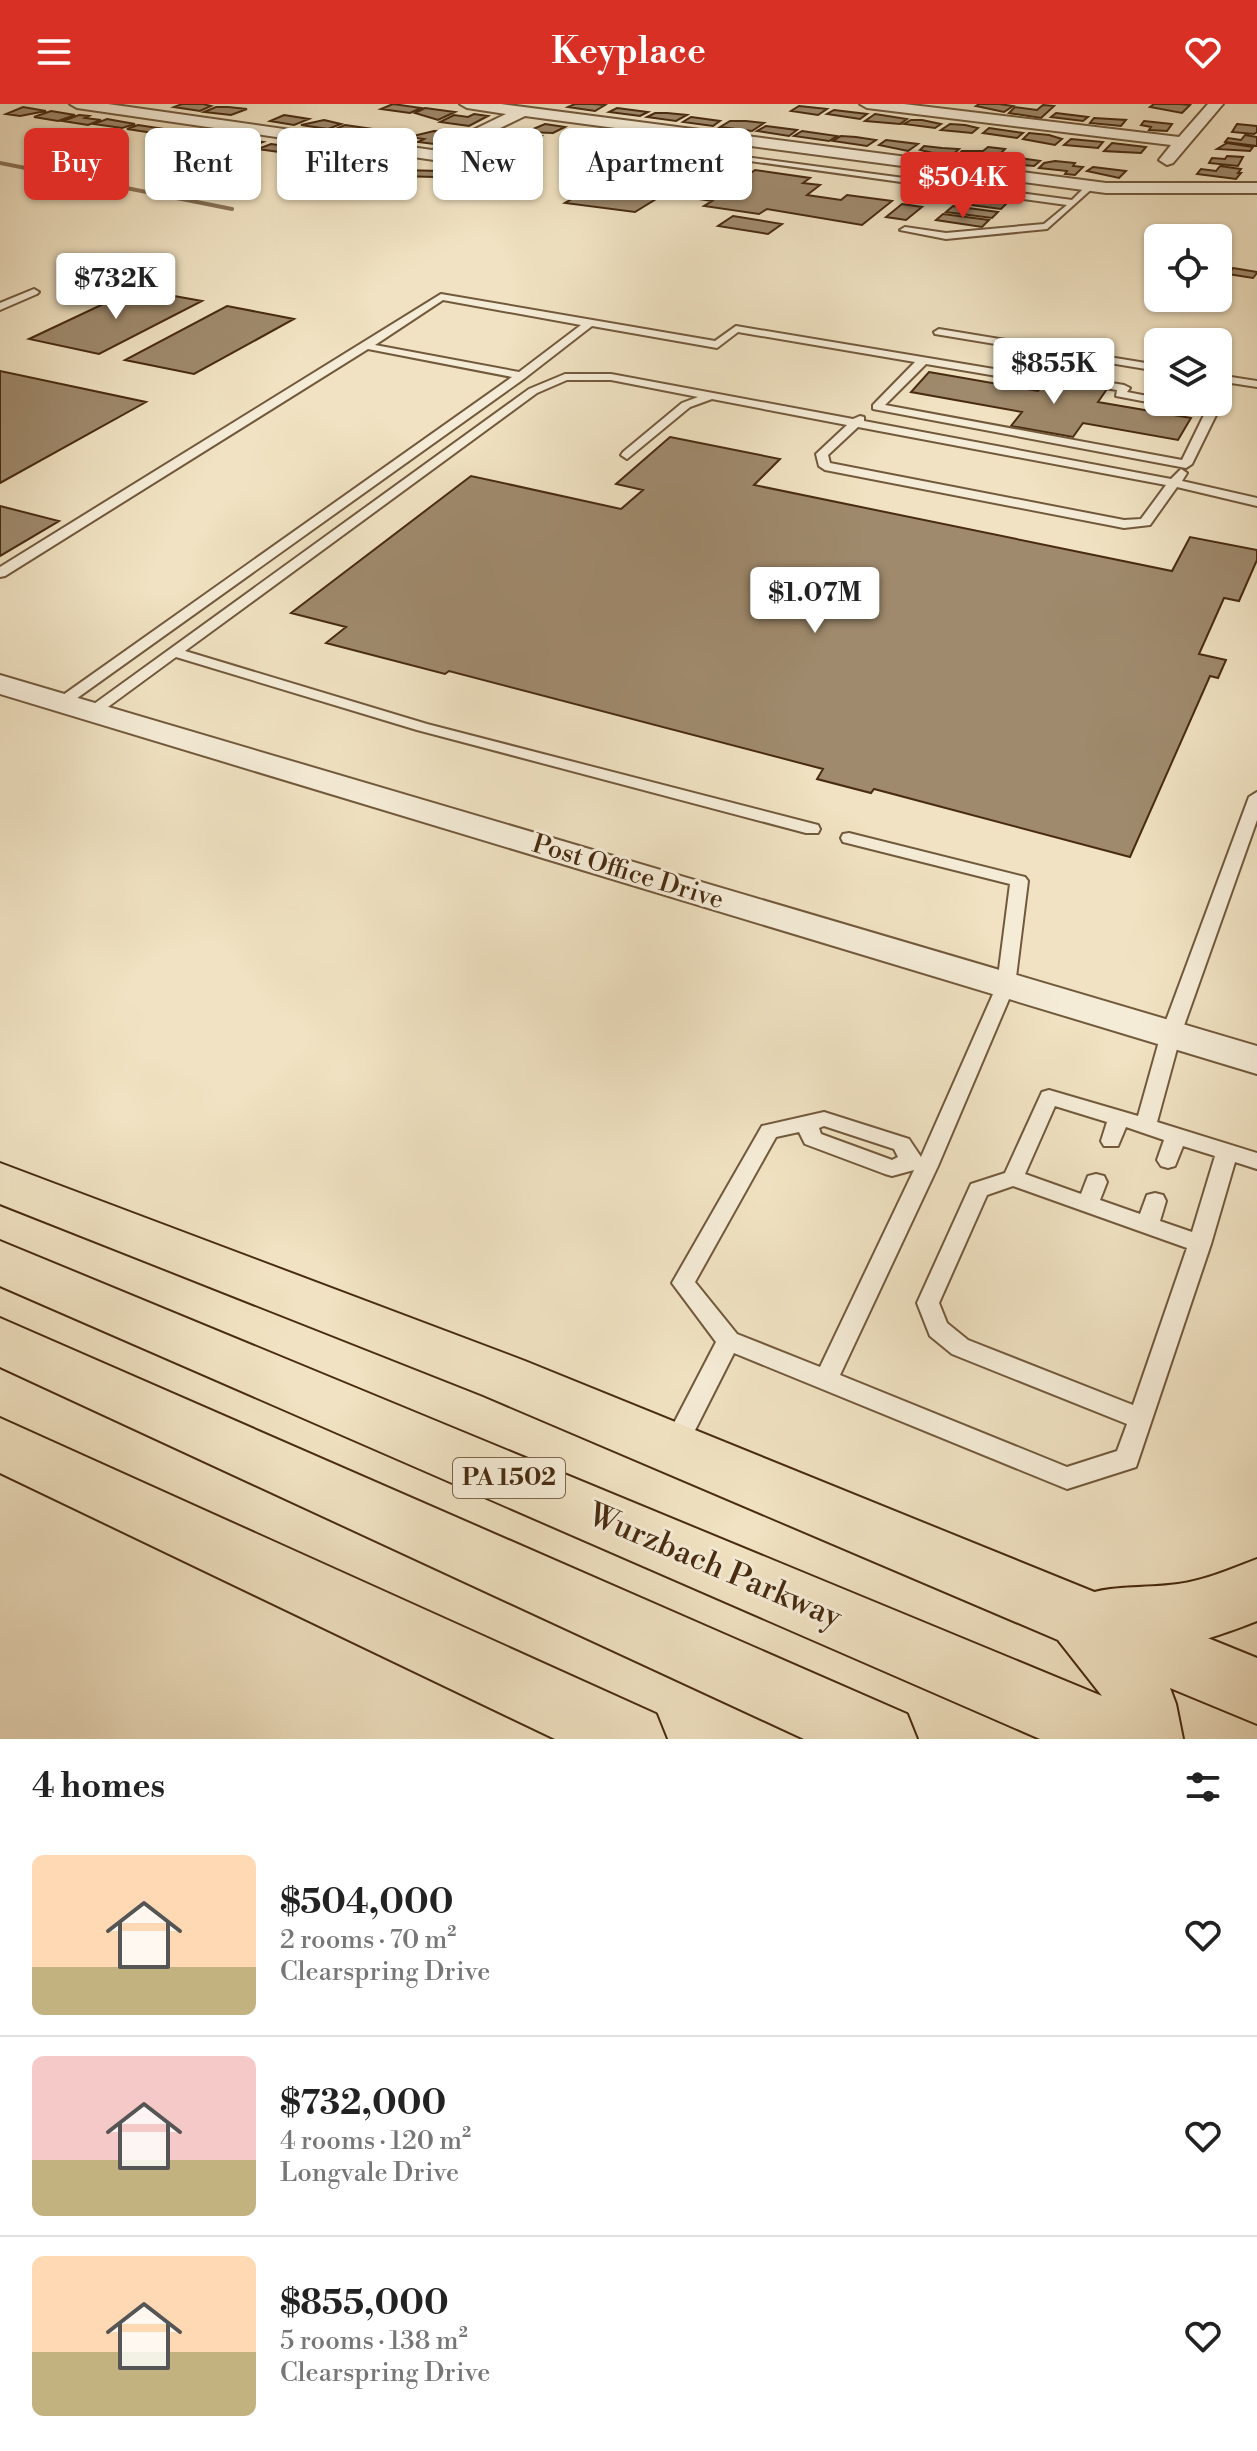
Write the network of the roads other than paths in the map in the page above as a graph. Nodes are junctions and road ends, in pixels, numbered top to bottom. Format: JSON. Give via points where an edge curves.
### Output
{"nodes":[{"id":1,"x":77,"y":104,"type":"edge"},
{"id":2,"x":467,"y":104,"type":"edge"},
{"id":3,"x":867,"y":104,"type":"edge"},
{"id":4,"x":1216,"y":104,"type":"edge"},
{"id":5,"x":523,"y":111,"type":"junction"},
{"id":6,"x":649,"y":128,"type":"edge"},
{"id":7,"x":752,"y":142,"type":"edge"},
{"id":8,"x":1183,"y":142,"type":"junction"},
{"id":9,"x":752,"y":160,"type":"edge"},
{"id":10,"x":963,"y":169,"type":"junction"},
{"id":11,"x":944,"y":186,"type":"junction"},
{"id":12,"x":1091,"y":186,"type":"junction"},
{"id":13,"x":1178,"y":188,"type":"junction"},
{"id":14,"x":1257,"y":188,"type":"edge"},
{"id":15,"x":1074,"y":203,"type":"junction"},
{"id":16,"x":905,"y":230,"type":"dead end"},
{"id":17,"x":34,"y":292,"type":"dead end"},
{"id":18,"x":0,"y":307,"type":"edge"},
{"id":19,"x":590,"y":323,"type":"junction"},
{"id":20,"x":939,"y":332,"type":"dead end"},
{"id":21,"x":366,"y":346,"type":"junction"},
{"id":22,"x":923,"y":361,"type":"junction"},
{"id":23,"x":1144,"y":366,"type":"edge"},
{"id":24,"x":521,"y":376,"type":"junction"},
{"id":25,"x":1232,"y":380,"type":"edge"},
{"id":26,"x":1257,"y":384,"type":"edge"},
{"id":27,"x":710,"y":396,"type":"junction"},
{"id":28,"x":1144,"y":399,"type":"edge"},
{"id":29,"x":877,"y":407,"type":"junction"},
{"id":30,"x":1210,"y":416,"type":"edge"},
{"id":31,"x":855,"y":423,"type":"junction"},
{"id":32,"x":627,"y":455,"type":"dead end"},
{"id":33,"x":1186,"y":464,"type":"junction"},
{"id":34,"x":1175,"y":483,"type":"junction"},
{"id":35,"x":1195,"y":487,"type":"junction"},
{"id":36,"x":1257,"y":494,"type":"edge"},
{"id":37,"x":1257,"y":502,"type":"edge"},
{"id":38,"x":0,"y":573,"type":"edge"},
{"id":39,"x":174,"y":652,"type":"junction"},
{"id":40,"x":0,"y":684,"type":"edge"},
{"id":41,"x":76,"y":707,"type":"junction"},
{"id":42,"x":1257,"y":797,"type":"edge"},
{"id":43,"x":812,"y":829,"type":"dead end"},
{"id":44,"x":849,"y":838,"type":"dead end"},
{"id":45,"x":1006,"y":985,"type":"junction"},
{"id":46,"x":1171,"y":1034,"type":"junction"},
{"id":47,"x":1257,"y":1060,"type":"edge"},
{"id":48,"x":1118,"y":1118,"type":"junction"},
{"id":49,"x":1146,"y":1126,"type":"junction"},
{"id":50,"x":1176,"y":1136,"type":"junction"},
{"id":51,"x":1111,"y":1141,"type":"dead end"},
{"id":52,"x":1227,"y":1152,"type":"junction"},
{"id":53,"x":1168,"y":1160,"type":"dead end"},
{"id":54,"x":1257,"y":1161,"type":"edge"},
{"id":55,"x":918,"y":1164,"type":"junction"},
{"id":56,"x":1013,"y":1178,"type":"junction"},
{"id":57,"x":1096,"y":1182,"type":"dead end"},
{"id":58,"x":0,"y":1183,"type":"edge"},
{"id":59,"x":1155,"y":1201,"type":"dead end"},
{"id":60,"x":1088,"y":1205,"type":"junction"},
{"id":61,"x":1147,"y":1226,"type":"junction"},
{"id":62,"x":1200,"y":1244,"type":"junction"},
{"id":63,"x":0,"y":1262,"type":"edge"},
{"id":64,"x":0,"y":1341,"type":"edge"},
{"id":65,"x":729,"y":1341,"type":"junction"},
{"id":66,"x":826,"y":1379,"type":"junction"},
{"id":67,"x":1140,"y":1418,"type":"junction"},
{"id":68,"x":0,"y":1444,"type":"edge"},
{"id":69,"x":673,"y":1449,"type":"junction"},
{"id":70,"x":1257,"y":1589,"type":"edge"},
{"id":71,"x":1078,"y":1619,"type":"junction"},
{"id":72,"x":1257,"y":1691,"type":"edge"},
{"id":73,"x":631,"y":1739,"type":"edge"},
{"id":74,"x":882,"y":1739,"type":"edge"},
{"id":75,"x":1121,"y":1739,"type":"edge"},
{"id":76,"x":1148,"y":1739,"type":"edge"}],
"edges":[{"from":1,"to":5,"type":"street","via":[[434,155]]},
{"from":2,"to":5,"type":"street"},
{"from":3,"to":8,"type":"street"},
{"from":4,"to":8,"type":"street"},
{"from":5,"to":6,"type":"street"},
{"from":7,"to":10,"type":"street"},
{"from":8,"to":13,"type":"street","via":[[1158,174]]},
{"from":9,"to":11,"type":"lane"},
{"from":10,"to":11,"type":"lane"},
{"from":10,"to":12,"type":"street"},
{"from":11,"to":15,"type":"lane"},
{"from":12,"to":13,"type":"street"},
{"from":12,"to":15,"type":"lane"},
{"from":13,"to":14,"type":"street"},
{"from":15,"to":16,"type":"lane","via":[[1047,226],[946,236]]},
{"from":17,"to":18,"type":"lane"},
{"from":19,"to":21,"type":"lane","via":[[441,297]]},
{"from":19,"to":22,"type":"lane","via":[[717,345],[736,329]]},
{"from":19,"to":24,"type":"lane"},
{"from":20,"to":23,"type":"lane"},
{"from":21,"to":24,"type":"lane"},
{"from":21,"to":38,"type":"lane"},
{"from":22,"to":28,"type":"lane","via":[[1124,388],[1120,394]]},
{"from":22,"to":29,"type":"lane"},
{"from":24,"to":41,"type":"lane"},
{"from":25,"to":26,"type":"lane"},
{"from":27,"to":31,"type":"lane"},
{"from":27,"to":32,"type":"lane","via":[[686,405]]},
{"from":27,"to":39,"type":"lane","via":[[590,375],[545,383]]},
{"from":29,"to":31,"type":"lane"},
{"from":29,"to":33,"type":"lane"},
{"from":30,"to":33,"type":"lane"},
{"from":31,"to":34,"type":"lane"},
{"from":31,"to":34,"type":"lane","via":[[822,454],[825,466],[1124,524],[1145,522]]},
{"from":33,"to":34,"type":"lane"},
{"from":34,"to":35,"type":"lane"},
{"from":35,"to":36,"type":"lane"},
{"from":35,"to":37,"type":"lane"},
{"from":39,"to":41,"type":"lane"},
{"from":39,"to":43,"type":"lane","via":[[422,727]]},
{"from":40,"to":41,"type":"street","name":"Post Office Drive"},
{"from":41,"to":45,"type":"street","name":"Post Office Drive"},
{"from":42,"to":46,"type":"lane"},
{"from":44,"to":45,"type":"lane","via":[[1019,881]]},
{"from":45,"to":46,"type":"street","name":"Post Office Drive"},
{"from":45,"to":55,"type":"lane"},
{"from":46,"to":47,"type":"street","name":"Post Office Drive"},
{"from":46,"to":49,"type":"lane"},
{"from":48,"to":49,"type":"lane"},
{"from":48,"to":51,"type":"lane"},
{"from":48,"to":56,"type":"lane","via":[[1049,1097]]},
{"from":49,"to":50,"type":"lane"},
{"from":50,"to":52,"type":"lane"},
{"from":50,"to":53,"type":"lane"},
{"from":52,"to":54,"type":"lane"},
{"from":52,"to":62,"type":"lane"},
{"from":55,"to":65,"type":"lane","via":[[892,1168],[812,1139],[807,1124],[769,1131],[683,1283]]},
{"from":55,"to":66,"type":"lane"},
{"from":56,"to":60,"type":"lane"},
{"from":56,"to":67,"type":"lane","via":[[979,1190],[928,1303],[938,1329],[960,1347]]},
{"from":57,"to":60,"type":"lane"},
{"from":58,"to":69,"type":"main road"},
{"from":59,"to":61,"type":"lane"},
{"from":60,"to":61,"type":"lane"},
{"from":61,"to":62,"type":"lane"},
{"from":62,"to":67,"type":"lane"},
{"from":63,"to":75,"type":"main road","name":"Wurzbach Parkway","number":"PA 1502"},
{"from":64,"to":74,"type":"main road"},
{"from":65,"to":66,"type":"lane"},
{"from":65,"to":69,"type":"lane"},
{"from":66,"to":67,"type":"lane","via":[[1067,1478],[1127,1459]]},
{"from":68,"to":73,"type":"main road"},
{"from":69,"to":71,"type":"main road"},
{"from":70,"to":71,"type":"main road","via":[[1218,1608],[1169,1619]]},
{"from":71,"to":72,"type":"main road"},
{"from":71,"to":76,"type":"main road","via":[[1139,1691]]}]}
